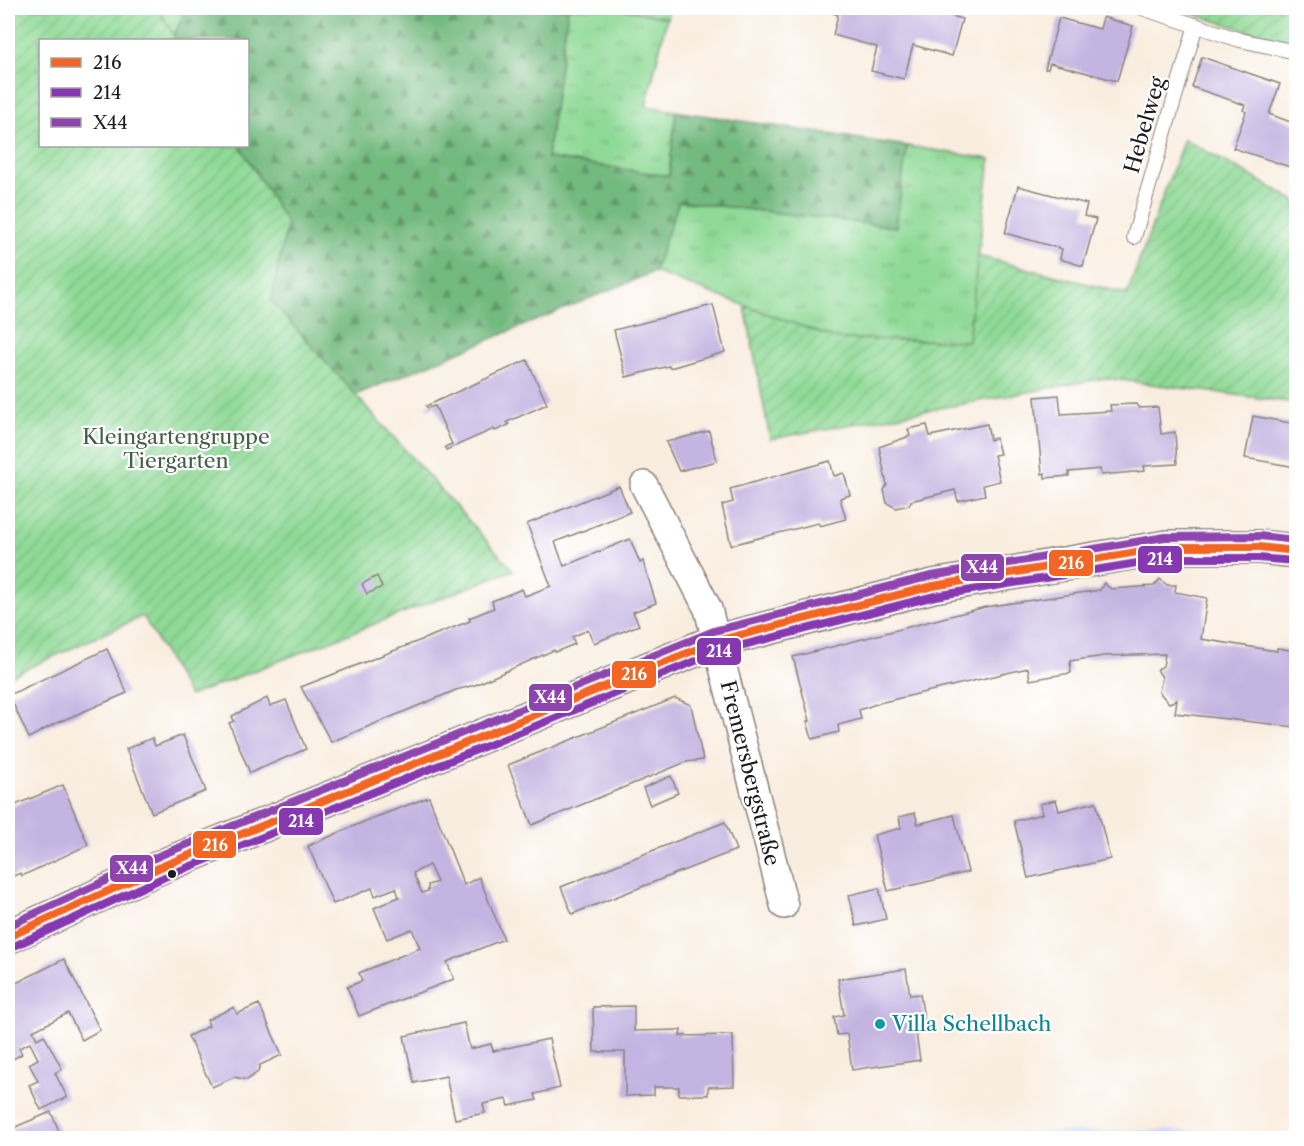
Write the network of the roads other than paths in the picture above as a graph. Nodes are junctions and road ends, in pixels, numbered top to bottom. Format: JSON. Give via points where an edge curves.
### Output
{"nodes":[{"id":1,"x":1142,"y":8,"type":"edge"},
{"id":2,"x":1196,"y":25,"type":"junction"},
{"id":3,"x":1296,"y":52,"type":"edge"},
{"id":4,"x":1134,"y":237,"type":"dead end"},
{"id":5,"x":644,"y":485,"type":"dead end"},
{"id":6,"x":1296,"y":550,"type":"edge"},
{"id":7,"x":717,"y":640,"type":"junction"},
{"id":8,"x":784,"y":905,"type":"dead end"},
{"id":9,"x":8,"y":937,"type":"edge"}],
"edges":[{"from":1,"to":2,"type":"lane"},
{"from":2,"to":3,"type":"lane","via":[[1240,40]]},
{"from":2,"to":4,"type":"lane","name":"Hebelweg"},
{"from":5,"to":7,"type":"street","name":"Fremersbergstraße","via":[[708,609]]},
{"from":6,"to":7,"type":"main road","via":[[1167,547],[933,586]]},
{"from":7,"to":8,"type":"street","name":"Fremersbergstraße"},
{"from":7,"to":9,"type":"main road","via":[[165,865]]}]}
